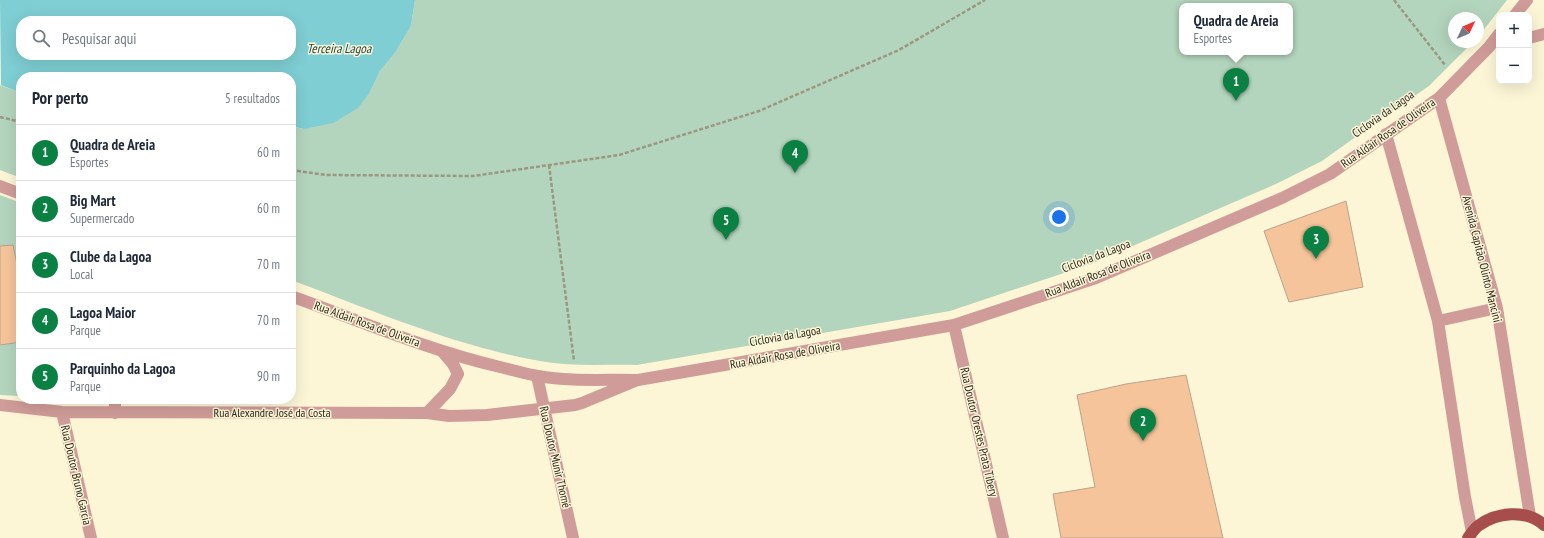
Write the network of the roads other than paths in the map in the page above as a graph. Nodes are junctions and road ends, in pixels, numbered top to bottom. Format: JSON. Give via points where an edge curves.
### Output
{"nodes":[{"id":1,"x":1527,"y":0,"type":"edge"},
{"id":2,"x":1517,"y":12,"type":"edge"},
{"id":3,"x":1544,"y":34,"type":"edge"},
{"id":4,"x":1532,"y":37,"type":"edge"},
{"id":5,"x":1494,"y":46,"type":"edge"},
{"id":6,"x":1439,"y":98,"type":"junction"},
{"id":7,"x":1386,"y":134,"type":"junction"},
{"id":8,"x":0,"y":186,"type":"edge"},
{"id":9,"x":16,"y":192,"type":"edge"},
{"id":10,"x":296,"y":298,"type":"edge"},
{"id":11,"x":1497,"y":308,"type":"junction"},
{"id":12,"x":1438,"y":321,"type":"junction"},
{"id":13,"x":954,"y":325,"type":"junction"},
{"id":14,"x":442,"y":351,"type":"junction"},
{"id":15,"x":537,"y":376,"type":"junction"},
{"id":16,"x":638,"y":380,"type":"junction"},
{"id":17,"x":115,"y":404,"type":"edge"},
{"id":18,"x":0,"y":405,"type":"edge"},
{"id":19,"x":544,"y":408,"type":"junction"},
{"id":20,"x":62,"y":412,"type":"junction"},
{"id":21,"x":115,"y":413,"type":"junction"},
{"id":22,"x":428,"y":413,"type":"junction"},
{"id":23,"x":1535,"y":516,"type":"edge"},
{"id":24,"x":1544,"y":525,"type":"edge"},
{"id":25,"x":1470,"y":535,"type":"edge"},
{"id":26,"x":90,"y":538,"type":"edge"},
{"id":27,"x":574,"y":538,"type":"edge"},
{"id":28,"x":1003,"y":538,"type":"edge"}],
"edges":[{"from":1,"to":2,"type":"street"},
{"from":3,"to":4,"type":"street"},
{"from":5,"to":6,"type":"street","name":"Rua Aldair Rosa de Oliveira"},
{"from":6,"to":7,"type":"street","name":"Rua Aldair Rosa de Oliveira"},
{"from":6,"to":11,"type":"street","name":"Avenida Capitão Olinto Mancini"},
{"from":7,"to":12,"type":"street"},
{"from":7,"to":13,"type":"street","name":"Rua Aldair Rosa de Oliveira","via":[[1330,174],[1282,198],[1096,278]]},
{"from":8,"to":9,"type":"street"},
{"from":10,"to":14,"type":"street","name":"Rua Aldair Rosa de Oliveira"},
{"from":11,"to":12,"type":"street"},
{"from":11,"to":23,"type":"street","name":"Avenida Capitão Olinto Mancini"},
{"from":12,"to":25,"type":"street"},
{"from":13,"to":16,"type":"street","name":"Rua Aldair Rosa de Oliveira"},
{"from":13,"to":28,"type":"street","name":"Rua Doutor Orestes Prata Tibery"},
{"from":14,"to":15,"type":"street","name":"Rua Aldair Rosa de Oliveira"},
{"from":14,"to":22,"type":"street","via":[[458,374],[450,389]]},
{"from":15,"to":16,"type":"street","name":"Rua Aldair Rosa de Oliveira","via":[[576,380]]},
{"from":15,"to":19,"type":"street","name":"Rua Doutor Munir Thomé"},
{"from":16,"to":19,"type":"street","name":"Rua Aldair Rosa de Oliveira","via":[[582,403]]},
{"from":17,"to":21,"type":"street"},
{"from":18,"to":20,"type":"street","name":"Rua Alexandre José da Costa"},
{"from":19,"to":22,"type":"street","name":"Rua Alexandre José da Costa","via":[[486,415],[449,416]]},
{"from":19,"to":27,"type":"street","name":"Rua Doutor Munir Thomé"},
{"from":20,"to":21,"type":"street","name":"Rua Alexandre José da Costa"},
{"from":20,"to":26,"type":"street","name":"Rua Doutor Bruno Garcia"},
{"from":21,"to":22,"type":"street","name":"Rua Alexandre José da Costa"},
{"from":23,"to":24,"type":"main road"},
{"from":23,"to":25,"type":"main road","via":[[1509,514],[1492,518],[1477,527]]}]}
